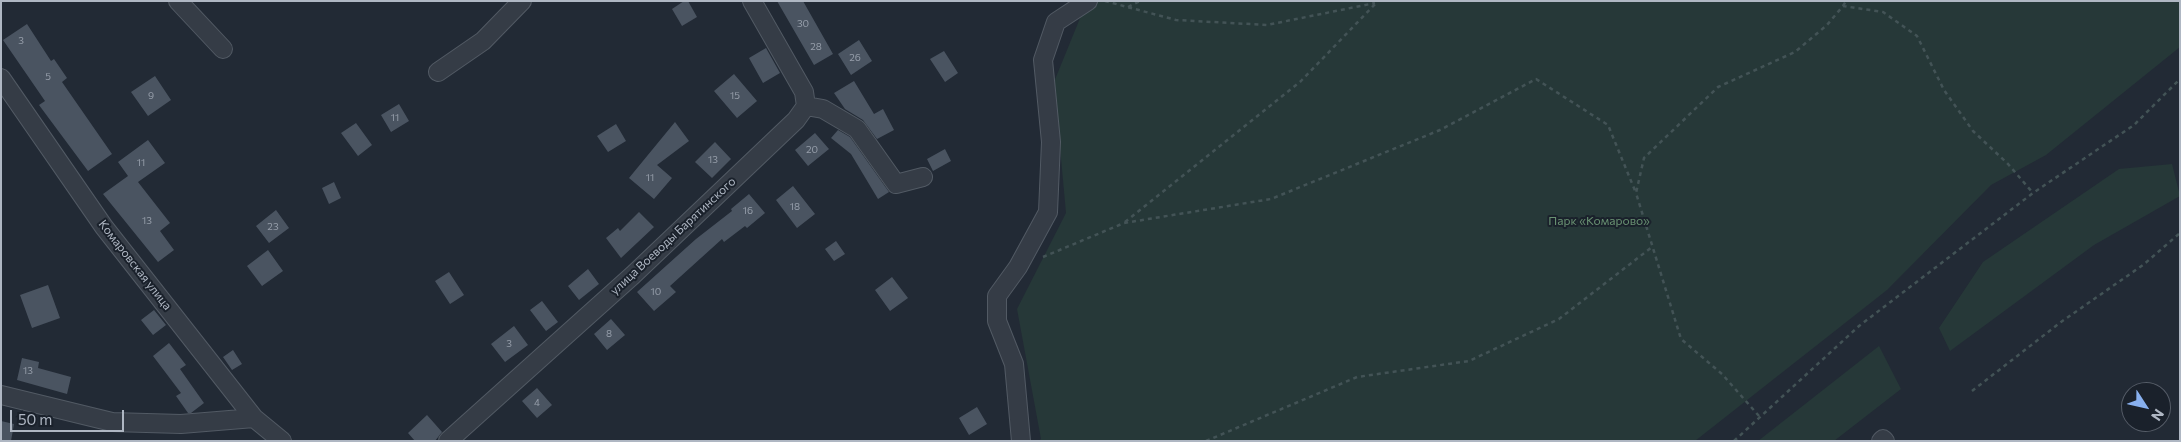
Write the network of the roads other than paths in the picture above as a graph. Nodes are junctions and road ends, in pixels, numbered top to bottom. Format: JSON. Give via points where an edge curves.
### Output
{"nodes":[{"id":1,"x":178,"y":1,"type":"edge"},
{"id":2,"x":522,"y":1,"type":"edge"},
{"id":3,"x":752,"y":1,"type":"edge"},
{"id":4,"x":1088,"y":1,"type":"edge"},
{"id":5,"x":223,"y":49,"type":"dead end"},
{"id":6,"x":438,"y":72,"type":"dead end"},
{"id":7,"x":1,"y":78,"type":"edge"},
{"id":8,"x":806,"y":106,"type":"junction"},
{"id":9,"x":923,"y":177,"type":"dead end"},
{"id":10,"x":1,"y":395,"type":"edge"},
{"id":11,"x":254,"y":418,"type":"junction"},
{"id":12,"x":282,"y":441,"type":"edge"},
{"id":13,"x":448,"y":441,"type":"edge"},
{"id":14,"x":1021,"y":441,"type":"edge"},
{"id":15,"x":1880,"y":441,"type":"edge"},
{"id":16,"x":1885,"y":441,"type":"edge"}],
"edges":[{"from":1,"to":5,"type":"street"},
{"from":2,"to":6,"type":"street","via":[[483,41]]},
{"from":3,"to":8,"type":"street","via":[[804,92]]},
{"from":4,"to":14,"type":"street","via":[[1056,22],[1043,60],[1051,142],[1048,212],[1018,267],[997,296],[997,321],[1014,364]]},
{"from":7,"to":11,"type":"street","name":"Комаровская улица","via":[[104,227]]},
{"from":8,"to":9,"type":"street","via":[[823,110],[857,129],[896,184]]},
{"from":8,"to":13,"type":"street","name":"улица Воеводы Барятинского","via":[[796,120],[633,275]]},
{"from":10,"to":11,"type":"street","via":[[112,422],[181,424]]},
{"from":11,"to":12,"type":"street","name":"Комаровская улица"},
{"from":15,"to":16,"type":"street"}]}
